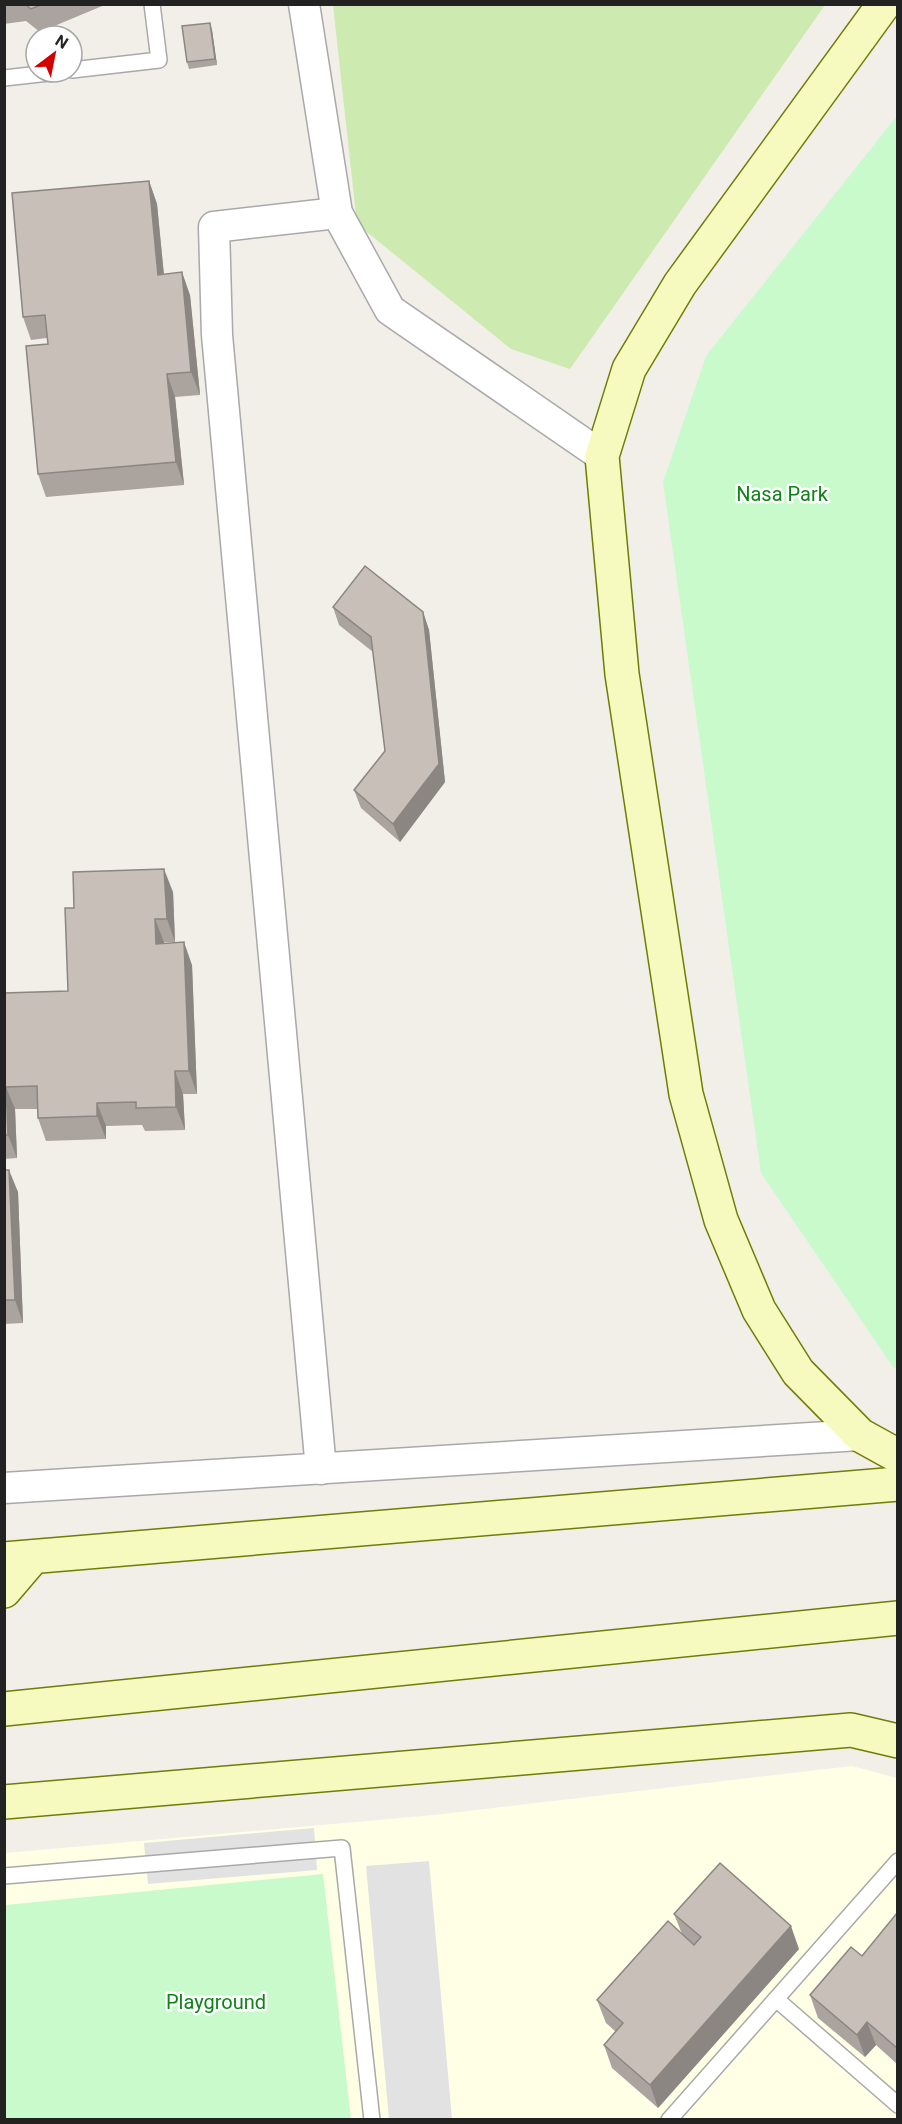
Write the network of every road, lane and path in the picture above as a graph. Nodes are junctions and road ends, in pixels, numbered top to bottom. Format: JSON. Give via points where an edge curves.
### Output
{"nodes":[{"id":1,"x":152,"y":4,"type":"edge"},
{"id":2,"x":304,"y":4,"type":"edge"},
{"id":3,"x":884,"y":4,"type":"edge"},
{"id":4,"x":84,"y":69,"type":"edge"},
{"id":5,"x":24,"y":76,"type":"edge"},
{"id":6,"x":4,"y":78,"type":"edge"},
{"id":7,"x":337,"y":213,"type":"junction"},
{"id":8,"x":602,"y":456,"type":"junction"},
{"id":9,"x":860,"y":1435,"type":"junction"},
{"id":10,"x":897,"y":1456,"type":"edge"},
{"id":11,"x":321,"y":1469,"type":"junction"},
{"id":12,"x":897,"y":1484,"type":"edge"},
{"id":13,"x":4,"y":1488,"type":"edge"},
{"id":14,"x":19,"y":1558,"type":"edge"},
{"id":15,"x":4,"y":1591,"type":"edge"},
{"id":16,"x":897,"y":1618,"type":"edge"},
{"id":17,"x":4,"y":1709,"type":"edge"},
{"id":18,"x":897,"y":1741,"type":"edge"},
{"id":19,"x":4,"y":1802,"type":"edge"},
{"id":20,"x":897,"y":1861,"type":"edge"},
{"id":21,"x":4,"y":1876,"type":"edge"},
{"id":22,"x":776,"y":1999,"type":"junction"},
{"id":23,"x":897,"y":2105,"type":"edge"},
{"id":24,"x":372,"y":2120,"type":"edge"},
{"id":25,"x":669,"y":2120,"type":"edge"}],
"edges":[{"from":1,"to":4,"type":"lane","via":[[159,60]]},
{"from":2,"to":7,"type":"street"},
{"from":3,"to":8,"type":"street","via":[[680,285],[629,369]]},
{"from":5,"to":6,"type":"lane"},
{"from":7,"to":8,"type":"street","via":[[390,310]]},
{"from":7,"to":11,"type":"street","via":[[214,227],[218,335]]},
{"from":8,"to":9,"type":"street","via":[[622,674],[686,1094],[721,1220],[759,1310],[798,1372]]},
{"from":9,"to":10,"type":"street"},
{"from":9,"to":11,"type":"street"},
{"from":11,"to":13,"type":"street"},
{"from":12,"to":14,"type":"street"},
{"from":14,"to":15,"type":"street"},
{"from":16,"to":17,"type":"street"},
{"from":18,"to":19,"type":"street","via":[[850,1730]]},
{"from":20,"to":22,"type":"lane"},
{"from":21,"to":24,"type":"lane","via":[[342,1848]]},
{"from":22,"to":23,"type":"lane"},
{"from":22,"to":25,"type":"lane"}]}
